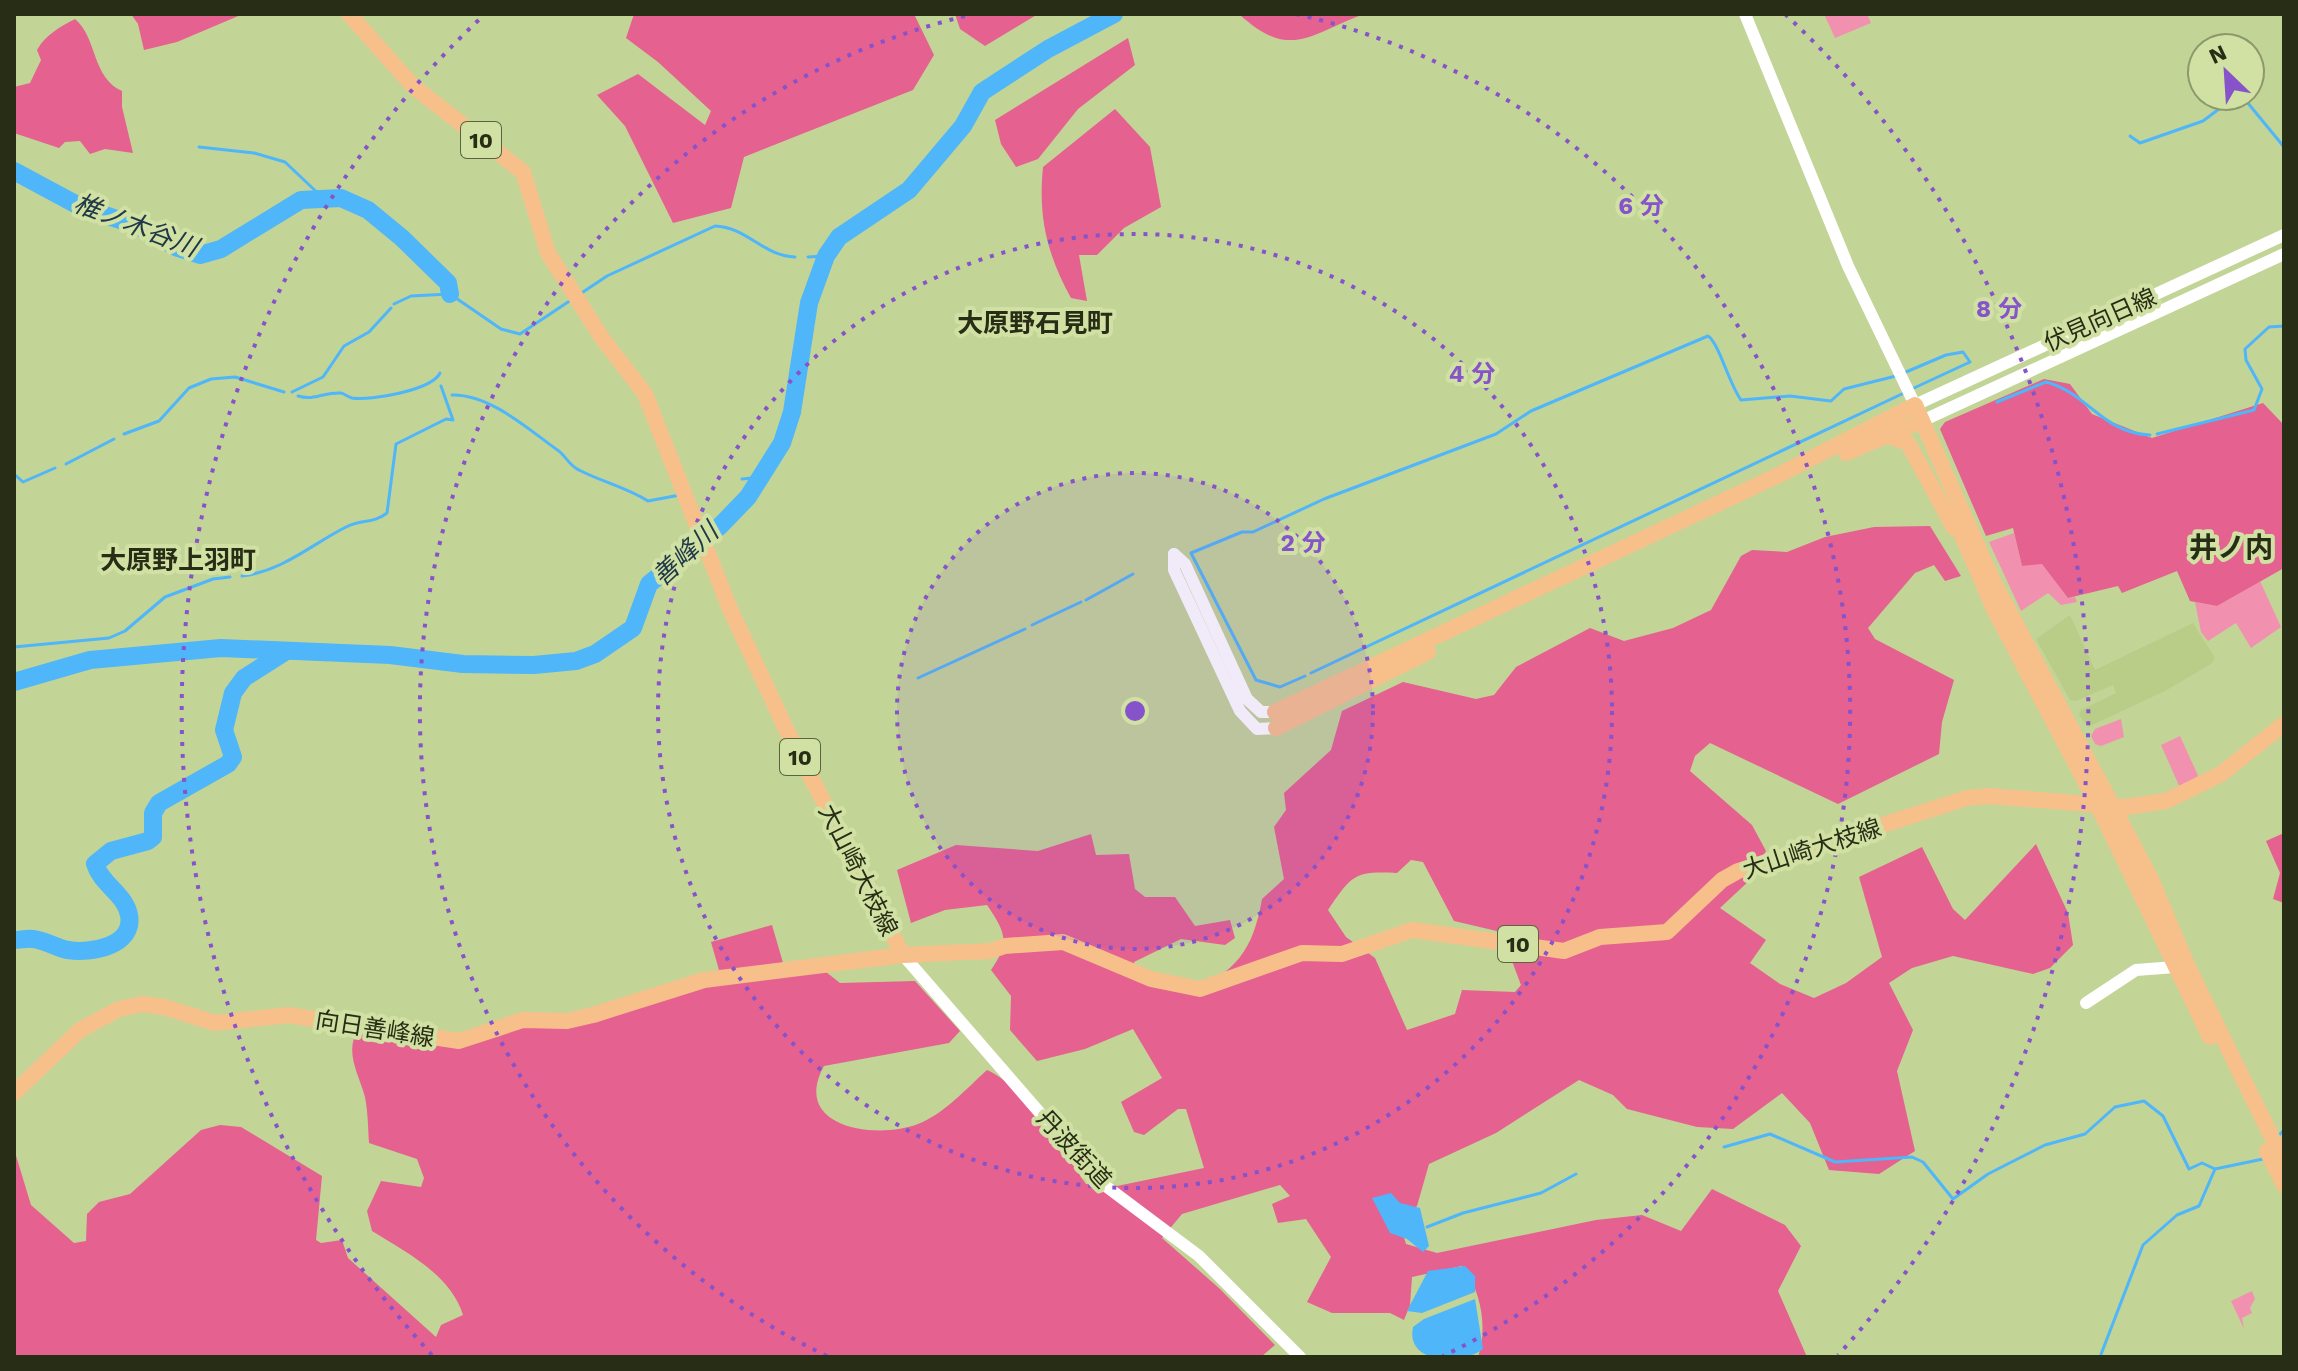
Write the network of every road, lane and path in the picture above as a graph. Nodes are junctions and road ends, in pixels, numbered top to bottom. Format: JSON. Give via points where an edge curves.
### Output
{"nodes":[{"id":1,"x":349,"y":14,"type":"edge"},
{"id":2,"x":1745,"y":14,"type":"edge"},
{"id":3,"x":2284,"y":235,"type":"edge"},
{"id":4,"x":2284,"y":254,"type":"edge"},
{"id":5,"x":1919,"y":413,"type":"junction"},
{"id":6,"x":1886,"y":435,"type":"junction"},
{"id":7,"x":1970,"y":558,"type":"junction"},
{"id":8,"x":1275,"y":720,"type":"junction"},
{"id":9,"x":2284,"y":724,"type":"edge"},
{"id":10,"x":2106,"y":806,"type":"junction"},
{"id":11,"x":903,"y":955,"type":"junction"},
{"id":12,"x":2175,"y":967,"type":"junction"},
{"id":13,"x":2086,"y":1003,"type":"dead end"},
{"id":14,"x":14,"y":1093,"type":"edge"},
{"id":15,"x":2284,"y":1162,"type":"edge"},
{"id":16,"x":2284,"y":1185,"type":"edge"},
{"id":17,"x":1300,"y":1357,"type":"edge"}],
"edges":[{"from":1,"to":11,"type":"main road","name":"大山崎大枝線","number":"10","via":[[413,86],[523,172],[548,253],[645,394],[730,609]]},
{"from":2,"to":5,"type":"street","via":[[1848,266]]},
{"from":3,"to":5,"type":"street","name":"伏見向日線"},
{"from":4,"to":5,"type":"street","name":"伏見向日線"},
{"from":5,"to":6,"type":"main road"},
{"from":5,"to":7,"type":"main road","via":[[1927,448]]},
{"from":5,"to":8,"type":"main road","via":[[1781,474]]},
{"from":5,"to":10,"type":"main road","via":[[1993,581]]},
{"from":6,"to":7,"type":"main road","via":[[1908,443]]},
{"from":6,"to":8,"type":"main road"},
{"from":7,"to":10,"type":"main road"},
{"from":8,"to":8,"type":"street","via":[[1257,729],[1240,711],[1174,570],[1174,554],[1185,564],[1247,699]]},
{"from":9,"to":10,"type":"main road","via":[[2221,774],[2166,801]]},
{"from":10,"to":11,"type":"main road","name":"大山崎大枝線","number":"10","via":[[1989,796],[1941,803],[1738,871],[1667,932],[1600,937],[1564,951],[1412,930],[1342,954],[1302,953],[1200,989],[1151,979],[1063,942]]},
{"from":10,"to":12,"type":"main road"},
{"from":10,"to":15,"type":"main road"},
{"from":11,"to":14,"type":"main road","name":"向日善峰線","via":[[704,980],[593,1015],[567,1021],[523,1020],[459,1041],[288,1015],[215,1023],[143,1004],[119,1009],[80,1030]]},
{"from":11,"to":17,"type":"street","name":"丹波街道","via":[[1099,1181],[1199,1256]]},
{"from":12,"to":13,"type":"street","via":[[2136,970]]},
{"from":12,"to":16,"type":"main road"}]}
